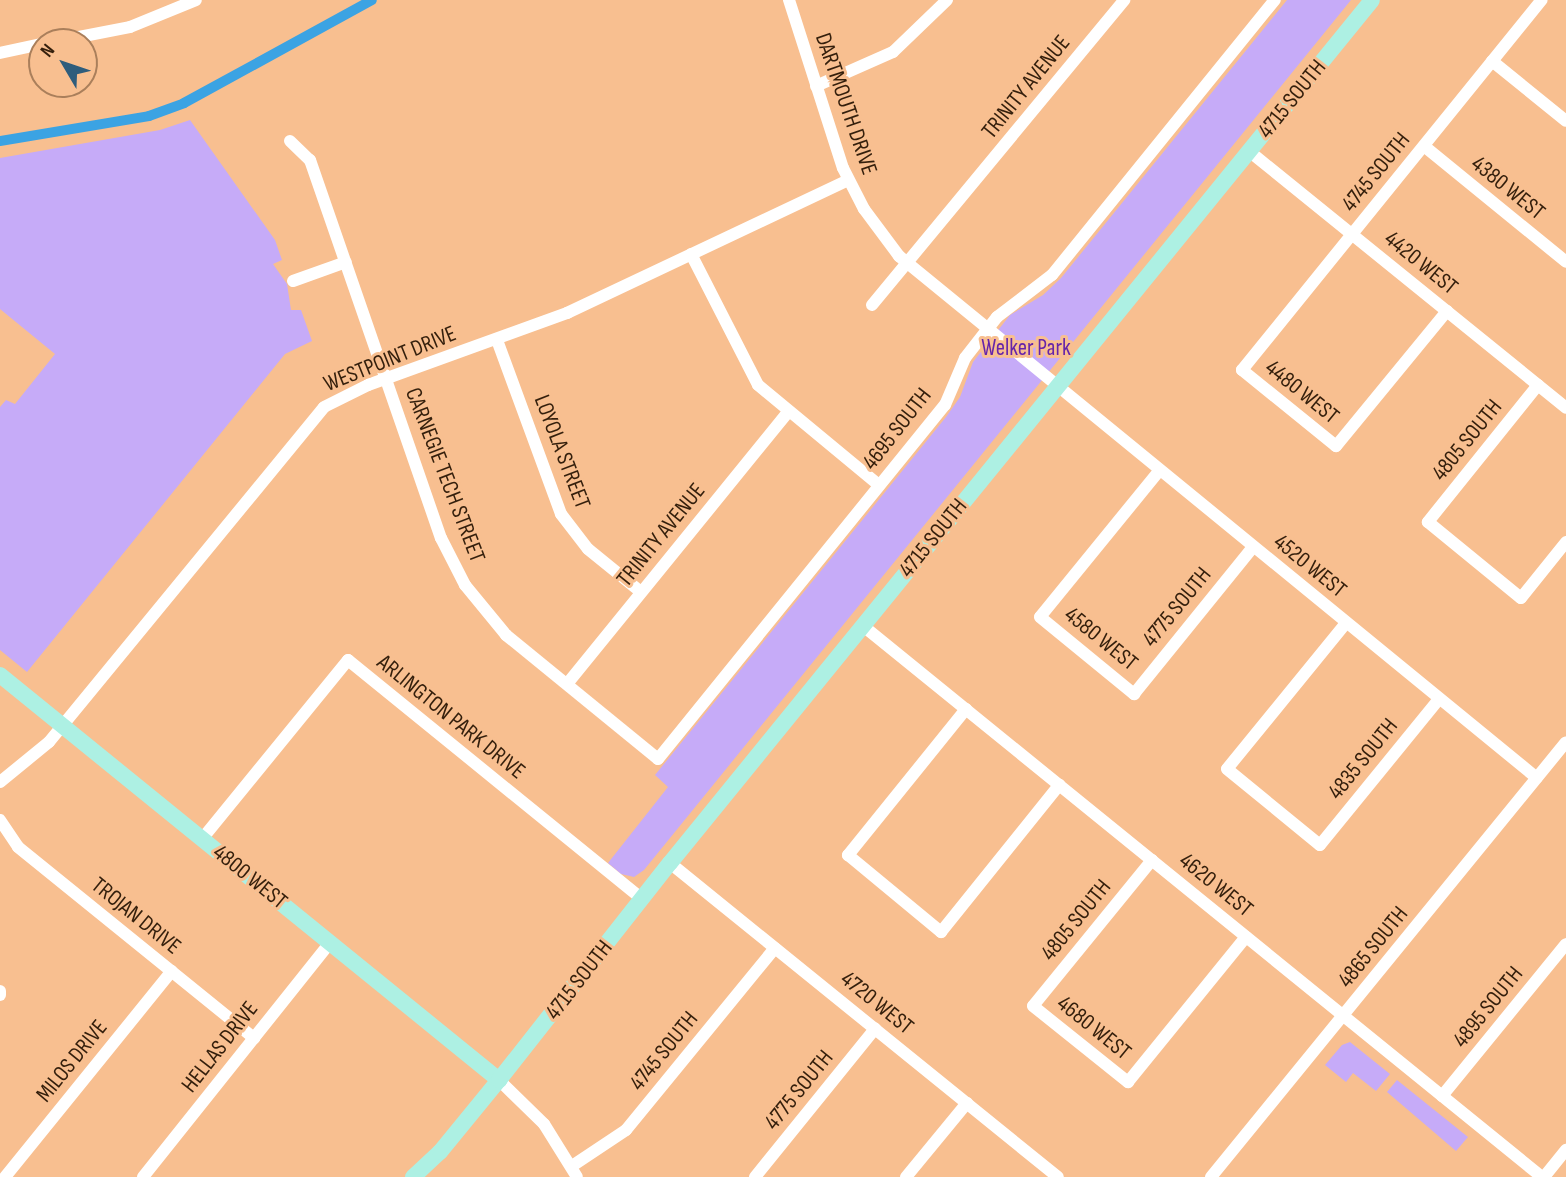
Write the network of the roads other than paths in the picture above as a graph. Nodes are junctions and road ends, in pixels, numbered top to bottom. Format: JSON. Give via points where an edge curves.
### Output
{"nodes":[{"id":1,"x":196,"y":0,"type":"edge"},
{"id":2,"x":789,"y":0,"type":"edge"},
{"id":3,"x":947,"y":0,"type":"edge"},
{"id":4,"x":1124,"y":0,"type":"edge"},
{"id":5,"x":1275,"y":0,"type":"edge"},
{"id":6,"x":1372,"y":0,"type":"edge"},
{"id":7,"x":1542,"y":0,"type":"edge"},
{"id":8,"x":98,"y":33,"type":"edge"},
{"id":9,"x":28,"y":47,"type":"edge"},
{"id":10,"x":0,"y":52,"type":"edge"},
{"id":11,"x":1492,"y":61,"type":"junction"},
{"id":12,"x":816,"y":86,"type":"junction"},
{"id":13,"x":1566,"y":121,"type":"edge"},
{"id":14,"x":290,"y":141,"type":"dead end"},
{"id":15,"x":1424,"y":146,"type":"junction"},
{"id":16,"x":1249,"y":151,"type":"junction"},
{"id":17,"x":848,"y":180,"type":"junction"},
{"id":18,"x":1352,"y":234,"type":"junction"},
{"id":19,"x":691,"y":254,"type":"junction"},
{"id":20,"x":346,"y":262,"type":"junction"},
{"id":21,"x":1566,"y":262,"type":"edge"},
{"id":22,"x":908,"y":265,"type":"junction"},
{"id":23,"x":293,"y":281,"type":"dead end"},
{"id":24,"x":872,"y":304,"type":"dead end"},
{"id":25,"x":1447,"y":310,"type":"junction"},
{"id":26,"x":986,"y":331,"type":"junction"},
{"id":27,"x":497,"y":340,"type":"junction"},
{"id":28,"x":1242,"y":370,"type":"joint"},
{"id":29,"x":386,"y":379,"type":"junction"},
{"id":30,"x":1538,"y":386,"type":"junction"},
{"id":31,"x":1056,"y":387,"type":"junction"},
{"id":32,"x":1566,"y":408,"type":"edge"},
{"id":33,"x":788,"y":412,"type":"junction"},
{"id":34,"x":1159,"y":471,"type":"junction"},
{"id":35,"x":880,"y":485,"type":"junction"},
{"id":36,"x":1566,"y":542,"type":"edge"},
{"id":37,"x":1253,"y":547,"type":"junction"},
{"id":38,"x":641,"y":592,"type":"junction"},
{"id":39,"x":1346,"y":623,"type":"junction"},
{"id":40,"x":862,"y":625,"type":"junction"},
{"id":41,"x":0,"y":675,"type":"edge"},
{"id":42,"x":567,"y":684,"type":"junction"},
{"id":43,"x":1134,"y":694,"type":"joint"},
{"id":44,"x":1439,"y":699,"type":"junction"},
{"id":45,"x":966,"y":709,"type":"junction"},
{"id":46,"x":62,"y":726,"type":"junction"},
{"id":47,"x":1566,"y":742,"type":"edge"},
{"id":48,"x":658,"y":759,"type":"joint"},
{"id":49,"x":1537,"y":778,"type":"junction"},
{"id":50,"x":0,"y":782,"type":"edge"},
{"id":51,"x":1059,"y":785,"type":"junction"},
{"id":52,"x":0,"y":820,"type":"edge"},
{"id":53,"x":202,"y":839,"type":"junction"},
{"id":54,"x":1152,"y":860,"type":"junction"},
{"id":55,"x":670,"y":863,"type":"junction"},
{"id":56,"x":642,"y":898,"type":"junction"},
{"id":57,"x":1246,"y":937,"type":"junction"},
{"id":58,"x":330,"y":943,"type":"junction"},
{"id":59,"x":1566,"y":944,"type":"edge"},
{"id":60,"x":775,"y":947,"type":"junction"},
{"id":61,"x":172,"y":971,"type":"junction"},
{"id":62,"x":1033,"y":1006,"type":"joint"},
{"id":63,"x":1344,"y":1015,"type":"junction"},
{"id":64,"x":875,"y":1029,"type":"junction"},
{"id":65,"x":254,"y":1038,"type":"junction"},
{"id":66,"x":499,"y":1080,"type":"junction"},
{"id":67,"x":1443,"y":1096,"type":"junction"},
{"id":68,"x":967,"y":1103,"type":"junction"},
{"id":69,"x":1566,"y":1150,"type":"edge"},
{"id":70,"x":575,"y":1171,"type":"edge"},
{"id":71,"x":5,"y":1177,"type":"edge"},
{"id":72,"x":143,"y":1177,"type":"edge"},
{"id":73,"x":413,"y":1177,"type":"edge"},
{"id":74,"x":755,"y":1177,"type":"edge"},
{"id":75,"x":906,"y":1177,"type":"edge"},
{"id":76,"x":1057,"y":1177,"type":"edge"},
{"id":77,"x":1211,"y":1177,"type":"edge"},
{"id":78,"x":1543,"y":1177,"type":"edge"}],
"edges":[{"from":1,"to":8,"type":"street","via":[[130,27]]},
{"from":2,"to":12,"type":"street","name":"DARTMOUTH DRIVE"},
{"from":3,"to":12,"type":"street","via":[[893,52]]},
{"from":4,"to":22,"type":"street","name":"TRINITY AVENUE"},
{"from":5,"to":26,"type":"street","name":"4695 SOUTH","via":[[1052,275],[1009,305]]},
{"from":6,"to":16,"type":"main road","name":"4715 SOUTH"},
{"from":7,"to":11,"type":"street","name":"4745 SOUTH"},
{"from":9,"to":10,"type":"street"},
{"from":11,"to":13,"type":"street"},
{"from":11,"to":15,"type":"street","name":"4745 SOUTH"},
{"from":12,"to":17,"type":"street","name":"DARTMOUTH DRIVE"},
{"from":14,"to":20,"type":"street","name":"CARNEGIE TECH STREET","via":[[310,160]]},
{"from":15,"to":18,"type":"street","name":"4745 SOUTH"},
{"from":15,"to":21,"type":"street","name":"4380 WEST"},
{"from":16,"to":18,"type":"street","name":"4420 WEST"},
{"from":16,"to":31,"type":"main road","name":"4715 SOUTH"},
{"from":17,"to":19,"type":"street","name":"WESTPOINT DRIVE"},
{"from":17,"to":22,"type":"street","name":"DARTMOUTH DRIVE","via":[[881,235]]},
{"from":18,"to":25,"type":"street","name":"4420 WEST"},
{"from":18,"to":28,"type":"street","name":"4745 SOUTH"},
{"from":19,"to":27,"type":"street","name":"WESTPOINT DRIVE","via":[[567,313]]},
{"from":19,"to":33,"type":"street","via":[[747,368]]},
{"from":20,"to":23,"type":"street"},
{"from":20,"to":29,"type":"street","name":"CARNEGIE TECH STREET"},
{"from":22,"to":24,"type":"street","name":"TRINITY AVENUE"},
{"from":22,"to":26,"type":"street","name":"DARTMOUTH DRIVE"},
{"from":25,"to":28,"type":"street","name":"4480 WEST","via":[[1336,446]]},
{"from":25,"to":30,"type":"street","name":"4420 WEST"},
{"from":26,"to":31,"type":"street","name":"DARTMOUTH DRIVE"},
{"from":26,"to":35,"type":"street","name":"4695 SOUTH","via":[[965,358],[945,405]]},
{"from":27,"to":29,"type":"street","name":"WESTPOINT DRIVE"},
{"from":27,"to":38,"type":"street","name":"LOYOLA STREET","via":[[561,514],[588,549]]},
{"from":29,"to":42,"type":"street","name":"CARNEGIE TECH STREET","via":[[441,538],[465,585],[496,625]]},
{"from":29,"to":46,"type":"street","name":"WESTPOINT DRIVE","via":[[340,396],[311,419]]},
{"from":30,"to":32,"type":"street","name":"4420 WEST"},
{"from":30,"to":36,"type":"street","name":"4805 SOUTH","via":[[1428,522],[1521,598]]},
{"from":31,"to":34,"type":"street","name":"4520 WEST"},
{"from":31,"to":40,"type":"main road","name":"4715 SOUTH"},
{"from":33,"to":35,"type":"street"},
{"from":33,"to":38,"type":"street","name":"TRINITY AVENUE"},
{"from":34,"to":37,"type":"street","name":"4520 WEST"},
{"from":34,"to":43,"type":"street","name":"4580 WEST","via":[[1040,617]]},
{"from":35,"to":48,"type":"street","name":"4695 SOUTH"},
{"from":37,"to":39,"type":"street","name":"4520 WEST"},
{"from":37,"to":43,"type":"street","name":"4775 SOUTH"},
{"from":38,"to":42,"type":"street","name":"TRINITY AVENUE"},
{"from":39,"to":44,"type":"street","name":"4520 WEST"},
{"from":39,"to":44,"type":"street","name":"4835 SOUTH","via":[[1227,769],[1320,845]]},
{"from":40,"to":45,"type":"street","name":"4620 WEST"},
{"from":40,"to":55,"type":"main road","name":"4715 SOUTH"},
{"from":41,"to":46,"type":"main road","name":"4800 WEST"},
{"from":42,"to":48,"type":"street","name":"CARNEGIE TECH STREET"},
{"from":44,"to":49,"type":"street","name":"4520 WEST"},
{"from":45,"to":51,"type":"street","name":"4620 WEST"},
{"from":45,"to":51,"type":"street","via":[[848,855],[941,932]]},
{"from":46,"to":50,"type":"street","name":"WESTPOINT DRIVE","via":[[29,762]]},
{"from":46,"to":53,"type":"main road","name":"4800 WEST"},
{"from":47,"to":49,"type":"street","name":"4865 SOUTH"},
{"from":49,"to":63,"type":"street","name":"4865 SOUTH"},
{"from":51,"to":54,"type":"street","name":"4620 WEST"},
{"from":52,"to":61,"type":"street","name":"TROJAN DRIVE","via":[[18,847]]},
{"from":53,"to":56,"type":"street","name":"ARLINGTON PARK DRIVE","via":[[348,660]]},
{"from":53,"to":58,"type":"main road","name":"4800 WEST"},
{"from":54,"to":57,"type":"street","name":"4620 WEST"},
{"from":54,"to":62,"type":"street","name":"4805 SOUTH"},
{"from":55,"to":56,"type":"main road","name":"4715 SOUTH"},
{"from":55,"to":60,"type":"street","name":"4720 WEST"},
{"from":56,"to":66,"type":"main road","name":"4715 SOUTH"},
{"from":57,"to":62,"type":"street","name":"4680 WEST","via":[[1128,1082]]},
{"from":57,"to":63,"type":"street","name":"4620 WEST"},
{"from":58,"to":65,"type":"street","name":"HELLAS DRIVE"},
{"from":58,"to":66,"type":"main road","name":"4800 WEST"},
{"from":59,"to":67,"type":"street","name":"4895 SOUTH"},
{"from":60,"to":64,"type":"street","name":"4720 WEST"},
{"from":60,"to":70,"type":"street","name":"4745 SOUTH","via":[[625,1130]]},
{"from":61,"to":65,"type":"street","name":"TROJAN DRIVE"},
{"from":61,"to":71,"type":"street","name":"MILOS DRIVE"},
{"from":63,"to":67,"type":"street","name":"4620 WEST"},
{"from":63,"to":77,"type":"street","name":"4865 SOUTH"},
{"from":64,"to":68,"type":"street","name":"4720 WEST"},
{"from":64,"to":74,"type":"street","name":"4775 SOUTH"},
{"from":65,"to":72,"type":"street","name":"HELLAS DRIVE"},
{"from":66,"to":70,"type":"street","via":[[544,1124]]},
{"from":66,"to":73,"type":"main road","name":"4715 SOUTH","via":[[440,1152]]},
{"from":67,"to":78,"type":"street","name":"4620 WEST"},
{"from":68,"to":75,"type":"street"},
{"from":68,"to":76,"type":"street","name":"4720 WEST"},
{"from":69,"to":78,"type":"street"}]}
